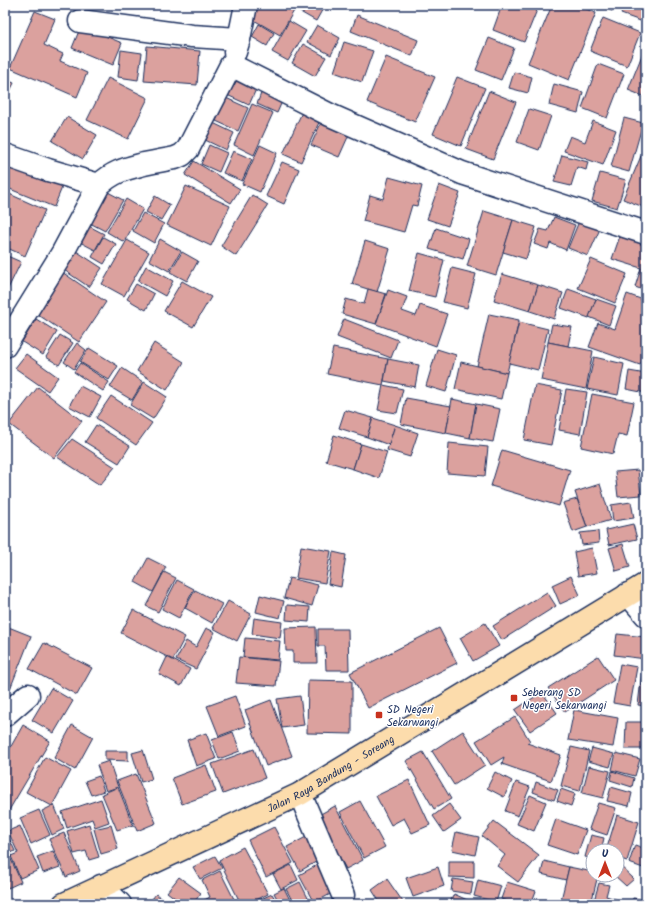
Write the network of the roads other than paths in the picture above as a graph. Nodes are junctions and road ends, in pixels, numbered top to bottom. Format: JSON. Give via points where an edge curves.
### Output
{"nodes":[{"id":1,"x":246,"y":5,"type":"edge"},
{"id":2,"x":80,"y":21,"type":"dead end"},
{"id":3,"x":239,"y":39,"type":"junction"},
{"id":4,"x":231,"y":65,"type":"junction"},
{"id":5,"x":5,"y":155,"type":"edge"},
{"id":6,"x":99,"y":185,"type":"junction"},
{"id":7,"x":646,"y":233,"type":"edge"},
{"id":8,"x":5,"y":346,"type":"edge"},
{"id":9,"x":637,"y":589,"type":"edge"},
{"id":10,"x":646,"y":615,"type":"edge"},
{"id":11,"x":28,"y":695,"type":"dead end"},
{"id":12,"x":5,"y":715,"type":"edge"},
{"id":13,"x":300,"y":794,"type":"junction"},
{"id":14,"x":101,"y":886,"type":"junction"},
{"id":15,"x":343,"y":895,"type":"dead end"},
{"id":16,"x":64,"y":904,"type":"edge"},
{"id":17,"x":120,"y":904,"type":"edge"}],
"edges":[{"from":1,"to":3,"type":"street"},
{"from":2,"to":3,"type":"street","via":[[192,36]]},
{"from":3,"to":4,"type":"street"},
{"from":4,"to":6,"type":"street","via":[[188,149],[182,155],[127,168],[106,178]]},
{"from":4,"to":7,"type":"street","via":[[330,115],[462,173]]},
{"from":5,"to":6,"type":"street"},
{"from":6,"to":8,"type":"street","via":[[63,252]]},
{"from":9,"to":10,"type":"street"},
{"from":9,"to":13,"type":"main road","name":"Jalan Raya Bandung - Soreang"},
{"from":11,"to":12,"type":"street"},
{"from":13,"to":14,"type":"main road","name":"Jalan Raya Bandung - Soreang"},
{"from":13,"to":15,"type":"street"},
{"from":14,"to":16,"type":"main road","name":"Jalan Raya Bandung - Soreang"},
{"from":14,"to":17,"type":"street"}]}
